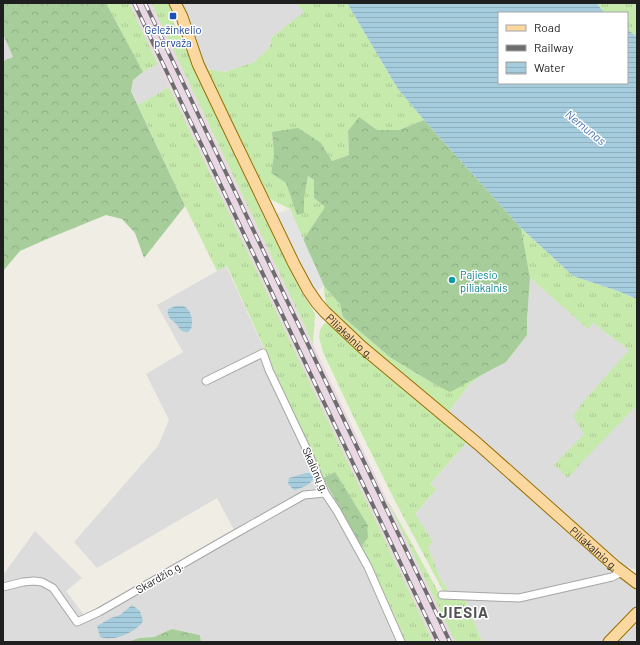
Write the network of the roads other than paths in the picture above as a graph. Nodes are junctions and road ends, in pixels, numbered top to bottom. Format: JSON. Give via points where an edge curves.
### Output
{"nodes":[{"id":1,"x":175,"y":3,"type":"edge"},
{"id":2,"x":206,"y":381,"type":"dead end"},
{"id":3,"x":326,"y":493,"type":"junction"},
{"id":4,"x":622,"y":572,"type":"junction"},
{"id":5,"x":637,"y":573,"type":"edge"},
{"id":6,"x":637,"y":583,"type":"edge"},
{"id":7,"x":3,"y":587,"type":"edge"},
{"id":8,"x":442,"y":595,"type":"dead end"},
{"id":9,"x":637,"y":613,"type":"edge"},
{"id":10,"x":401,"y":642,"type":"edge"},
{"id":11,"x":609,"y":642,"type":"edge"}],
"edges":[{"from":1,"to":4,"type":"main road","name":"Piliakalnio g.","via":[[198,64],[230,132],[294,264],[317,303],[362,347],[478,444]]},
{"from":2,"to":3,"type":"street","name":"Skalūnų g.","via":[[263,353]]},
{"from":3,"to":7,"type":"street","name":"Skardžio g.","via":[[304,495],[99,612],[77,622],[53,588],[42,582],[23,582]]},
{"from":3,"to":10,"type":"street","name":"Skalūnų g.","via":[[368,567]]},
{"from":4,"to":5,"type":"main road"},
{"from":4,"to":6,"type":"main road","name":"Piliakalnio g."},
{"from":4,"to":8,"type":"street","via":[[612,577],[519,598]]},
{"from":9,"to":11,"type":"main road"}]}
